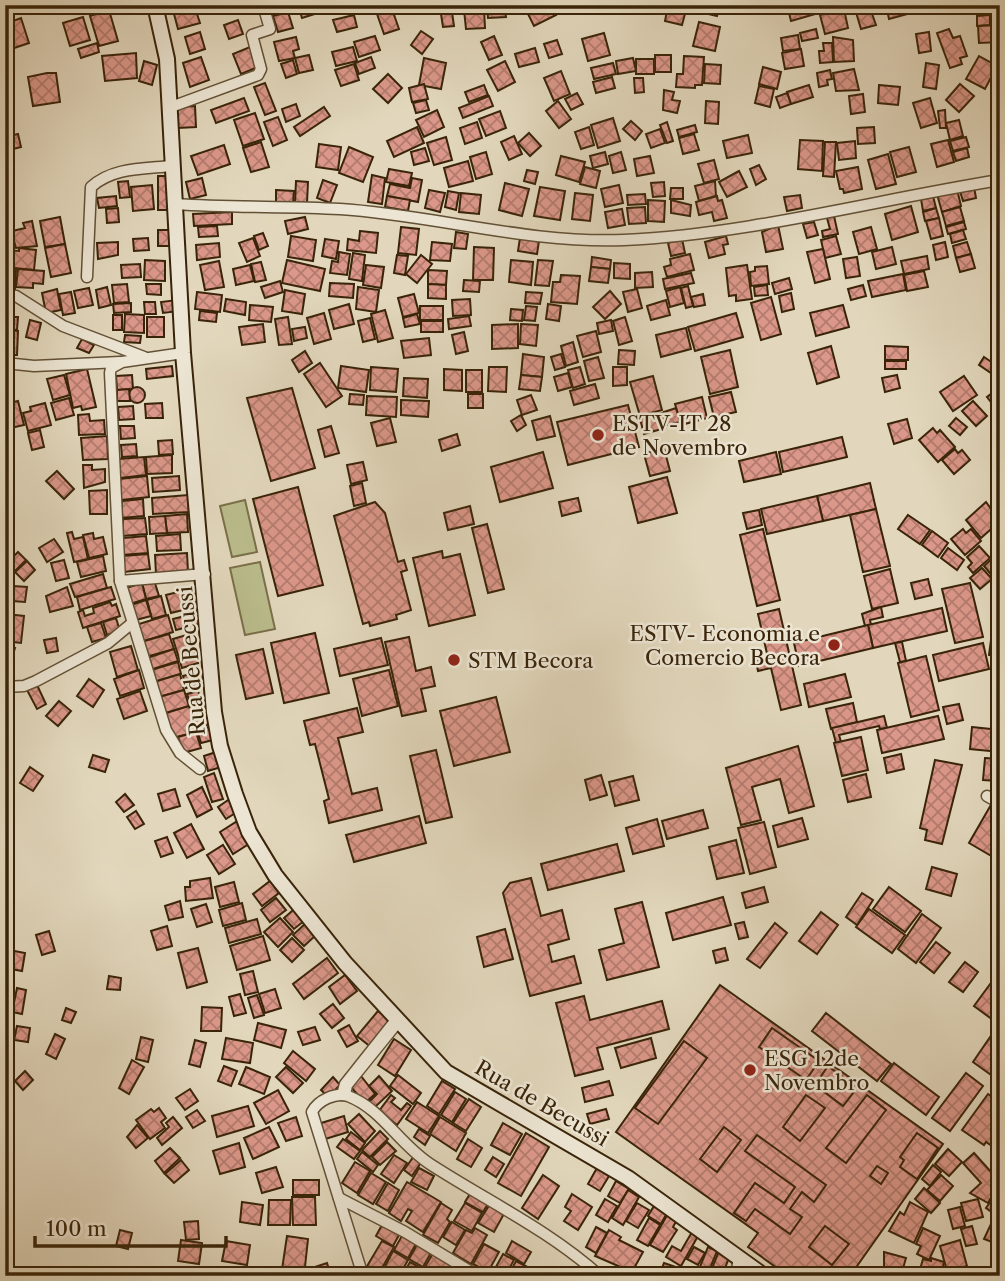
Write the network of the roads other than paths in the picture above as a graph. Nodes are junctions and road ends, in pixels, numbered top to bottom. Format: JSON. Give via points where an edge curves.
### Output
{"nodes":[{"id":1,"x":155,"y":5,"type":"edge"},
{"id":2,"x":263,"y":5,"type":"edge"},
{"id":3,"x":171,"y":107,"type":"junction"},
{"id":4,"x":172,"y":166,"type":"junction"},
{"id":5,"x":1000,"y":180,"type":"edge"},
{"id":6,"x":176,"y":204,"type":"junction"},
{"id":7,"x":87,"y":277,"type":"dead end"},
{"id":8,"x":5,"y":295,"type":"edge"},
{"id":9,"x":183,"y":353,"type":"junction"},
{"id":10,"x":145,"y":357,"type":"junction"},
{"id":11,"x":122,"y":362,"type":"junction"},
{"id":12,"x":5,"y":363,"type":"edge"},
{"id":13,"x":205,"y":574,"type":"junction"},
{"id":14,"x":120,"y":582,"type":"junction"},
{"id":15,"x":131,"y":624,"type":"junction"},
{"id":16,"x":5,"y":687,"type":"edge"},
{"id":17,"x":200,"y":769,"type":"dead end"},
{"id":18,"x":988,"y":796,"type":"dead end"},
{"id":19,"x":1000,"y":803,"type":"edge"},
{"id":20,"x":343,"y":1095,"type":"junction"},
{"id":21,"x":339,"y":1198,"type":"junction"},
{"id":22,"x":739,"y":1257,"type":"junction"},
{"id":23,"x":363,"y":1276,"type":"edge"},
{"id":24,"x":478,"y":1276,"type":"edge"},
{"id":25,"x":540,"y":1276,"type":"edge"},
{"id":26,"x":547,"y":1276,"type":"edge"},
{"id":27,"x":600,"y":1276,"type":"edge"},
{"id":28,"x":736,"y":1276,"type":"edge"},
{"id":29,"x":764,"y":1276,"type":"edge"}],
"edges":[{"from":1,"to":3,"type":"street","name":"Rua de Becussi"},
{"from":2,"to":3,"type":"street","via":[[270,29],[252,35],[261,69],[258,75]]},
{"from":3,"to":4,"type":"street","name":"Rua de Becussi"},
{"from":4,"to":6,"type":"street","name":"Rua de Becussi"},
{"from":4,"to":7,"type":"street","via":[[120,172],[91,187]]},
{"from":5,"to":6,"type":"street","via":[[780,223],[625,240],[573,240],[340,209]]},
{"from":6,"to":9,"type":"street","name":"Rua de Becussi"},
{"from":8,"to":10,"type":"street","via":[[16,296],[62,326]]},
{"from":9,"to":10,"type":"street"},
{"from":9,"to":13,"type":"street","name":"Rua de Becussi"},
{"from":10,"to":11,"type":"street"},
{"from":11,"to":12,"type":"street"},
{"from":11,"to":14,"type":"street","via":[[111,368],[108,379]]},
{"from":13,"to":14,"type":"street"},
{"from":13,"to":22,"type":"street","name":"Rua de Becussi","via":[[220,746],[249,832],[275,875],[345,962],[446,1072],[618,1172]]},
{"from":14,"to":15,"type":"street"},
{"from":15,"to":16,"type":"street","via":[[108,643],[36,681]]},
{"from":15,"to":17,"type":"street","via":[[171,742]]},
{"from":18,"to":19,"type":"street"},
{"from":20,"to":20,"type":"street","via":[[345,1084],[396,1021],[347,1085]]},
{"from":20,"to":21,"type":"street","via":[[315,1105],[312,1112]]},
{"from":20,"to":27,"type":"street","via":[[377,1112],[397,1138],[430,1164],[570,1249]]},
{"from":21,"to":23,"type":"street"},
{"from":21,"to":24,"type":"street"},
{"from":22,"to":28,"type":"street"},
{"from":22,"to":29,"type":"street","name":"Rua de Becussi"},
{"from":25,"to":26,"type":"street"}]}
